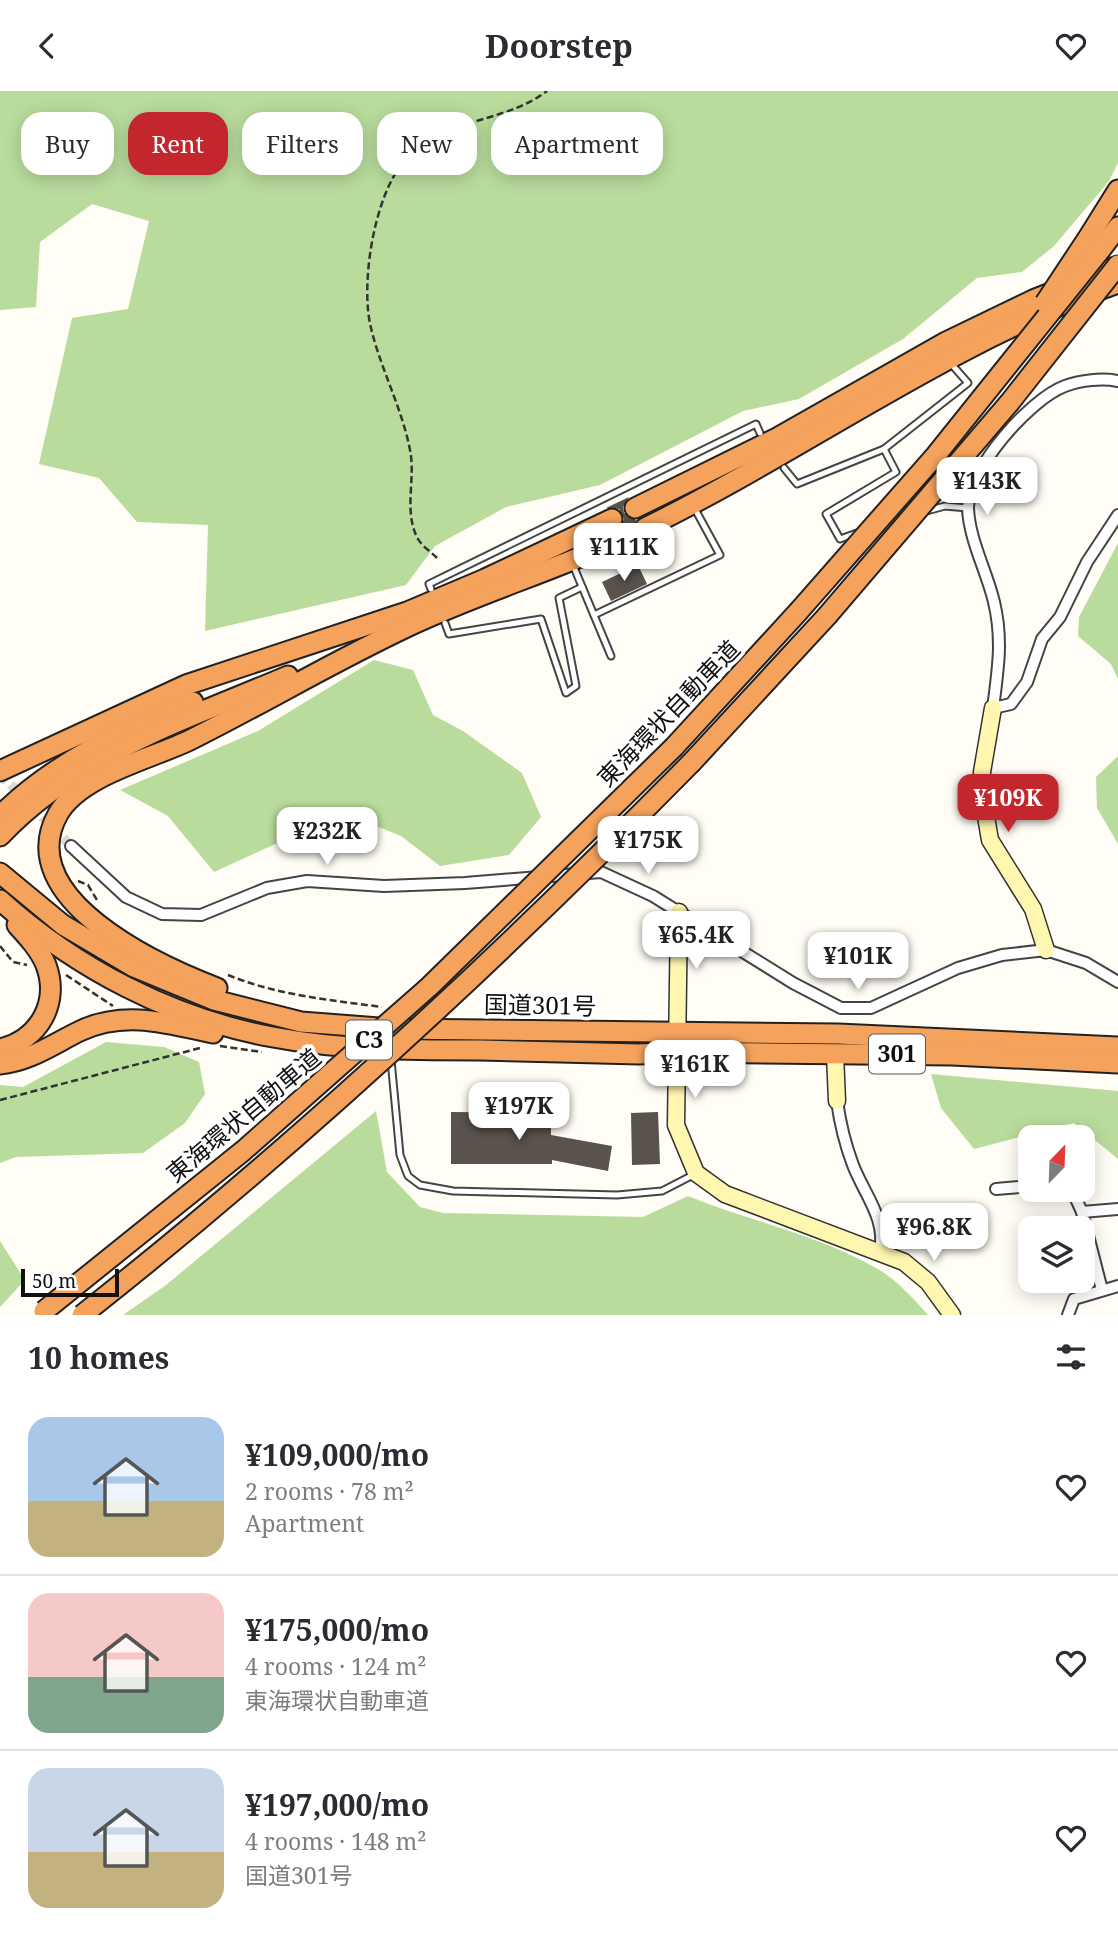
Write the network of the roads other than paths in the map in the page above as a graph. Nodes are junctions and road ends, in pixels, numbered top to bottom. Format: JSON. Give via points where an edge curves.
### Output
{"nodes":[{"id":1,"x":1118,"y":190,"type":"edge"},
{"id":2,"x":1118,"y":227,"type":"edge"},
{"id":3,"x":1095,"y":244,"type":"junction"},
{"id":4,"x":1118,"y":265,"type":"edge"},
{"id":5,"x":1118,"y":272,"type":"edge"},
{"id":6,"x":1118,"y":283,"type":"edge"},
{"id":7,"x":1070,"y":327,"type":"junction"},
{"id":8,"x":954,"y":367,"type":"dead end"},
{"id":9,"x":1118,"y":381,"type":"edge"},
{"id":10,"x":761,"y":433,"type":"dead end"},
{"id":11,"x":884,"y":449,"type":"junction"},
{"id":12,"x":784,"y":468,"type":"dead end"},
{"id":13,"x":693,"y":505,"type":"junction"},
{"id":14,"x":968,"y":507,"type":"junction"},
{"id":15,"x":635,"y":508,"type":"dead end"},
{"id":16,"x":1118,"y":515,"type":"edge"},
{"id":17,"x":612,"y":519,"type":"dead end"},
{"id":18,"x":645,"y":528,"type":"dead end"},
{"id":19,"x":622,"y":539,"type":"dead end"},
{"id":20,"x":563,"y":542,"type":"junction"},
{"id":21,"x":572,"y":562,"type":"junction"},
{"id":22,"x":582,"y":587,"type":"junction"},
{"id":23,"x":431,"y":590,"type":"dead end"},
{"id":24,"x":594,"y":615,"type":"junction"},
{"id":25,"x":409,"y":618,"type":"junction"},
{"id":26,"x":445,"y":623,"type":"dead end"},
{"id":27,"x":611,"y":656,"type":"dead end"},
{"id":28,"x":993,"y":708,"type":"junction"},
{"id":29,"x":0,"y":771,"type":"edge"},
{"id":30,"x":0,"y":816,"type":"edge"},
{"id":31,"x":0,"y":836,"type":"edge"},
{"id":32,"x":71,"y":846,"type":"tunnel mouth"},
{"id":33,"x":0,"y":873,"type":"edge"},
{"id":34,"x":0,"y":900,"type":"edge"},
{"id":35,"x":0,"y":909,"type":"edge"},
{"id":36,"x":679,"y":912,"type":"junction"},
{"id":37,"x":1046,"y":950,"type":"junction"},
{"id":38,"x":1118,"y":982,"type":"edge"},
{"id":39,"x":453,"y":1029,"type":"junction"},
{"id":40,"x":677,"y":1030,"type":"junction"},
{"id":41,"x":1118,"y":1047,"type":"edge"},
{"id":42,"x":353,"y":1048,"type":"junction"},
{"id":43,"x":0,"y":1049,"type":"edge"},
{"id":44,"x":391,"y":1049,"type":"junction"},
{"id":45,"x":676,"y":1052,"type":"junction"},
{"id":46,"x":835,"y":1053,"type":"junction"},
{"id":47,"x":1118,"y":1063,"type":"edge"},
{"id":48,"x":0,"y":1064,"type":"edge"},
{"id":49,"x":837,"y":1101,"type":"joint"},
{"id":50,"x":696,"y":1173,"type":"junction"},
{"id":51,"x":1018,"y":1186,"type":"edge"},
{"id":52,"x":996,"y":1189,"type":"dead end"},
{"id":53,"x":1077,"y":1202,"type":"edge"},
{"id":54,"x":1118,"y":1209,"type":"edge"},
{"id":55,"x":1082,"y":1212,"type":"junction"},
{"id":56,"x":880,"y":1252,"type":"junction"},
{"id":57,"x":1118,"y":1286,"type":"edge"},
{"id":58,"x":1102,"y":1290,"type":"junction"},
{"id":59,"x":42,"y":1313,"type":"edge"},
{"id":60,"x":82,"y":1315,"type":"edge"},
{"id":61,"x":952,"y":1315,"type":"edge"},
{"id":62,"x":1068,"y":1315,"type":"edge"}],
"edges":[{"from":1,"to":3,"type":"highway"},
{"from":2,"to":3,"type":"highway","name":"東海環状自動車道","number":"C3"},
{"from":3,"to":59,"type":"highway","name":"東海環状自動車道","number":"C3","bridge":true,"via":[[936,455],[674,747],[411,1003],[243,1151]]},
{"from":4,"to":7,"type":"highway","name":"東海環状自動車道","number":"C3","bridge":true},
{"from":4,"to":15,"type":"highway","via":[[946,342],[766,444]]},
{"from":5,"to":7,"type":"highway","bridge":true},
{"from":6,"to":13,"type":"highway","via":[[952,355]]},
{"from":7,"to":60,"type":"highway","name":"東海環状自動車道","number":"C3","bridge":true,"via":[[827,617],[692,762],[439,1011],[262,1168]]},
{"from":8,"to":11,"type":"lane","via":[[968,383]]},
{"from":9,"to":14,"type":"street","via":[[1065,386],[1028,408],[976,478]]},
{"from":10,"to":23,"type":"lane","via":[[756,424],[429,584]]},
{"from":11,"to":12,"type":"lane","via":[[797,484]]},
{"from":11,"to":14,"type":"lane","via":[[896,472],[826,514],[840,539],[945,506]]},
{"from":13,"to":18,"type":"highway"},
{"from":13,"to":24,"type":"lane","via":[[720,555]]},
{"from":14,"to":28,"type":"street","via":[[1002,643]]},
{"from":16,"to":28,"type":"street","via":[[1087,562],[1065,609],[1042,639],[1027,682],[1011,704]]},
{"from":17,"to":20,"type":"highway"},
{"from":19,"to":21,"type":"highway"},
{"from":20,"to":21,"type":"lane"},
{"from":20,"to":25,"type":"highway"},
{"from":21,"to":22,"type":"lane"},
{"from":21,"to":25,"type":"highway"},
{"from":22,"to":24,"type":"lane"},
{"from":22,"to":26,"type":"lane","via":[[559,598],[576,686],[566,693],[541,619],[449,634]]},
{"from":24,"to":27,"type":"lane"},
{"from":25,"to":29,"type":"highway","via":[[186,684]]},
{"from":25,"to":30,"type":"highway","via":[[100,743],[47,775]]},
{"from":25,"to":31,"type":"highway","via":[[107,755],[44,794]]},
{"from":25,"to":39,"type":"highway","via":[[194,738],[90,784],[64,804],[57,816],[50,857],[59,884],[92,919],[195,979],[265,1005],[320,1018]]},
{"from":28,"to":37,"type":"street","via":[[982,772],[990,840],[1033,909]]},
{"from":32,"to":36,"type":"street","via":[[126,897],[162,914],[201,915],[267,888],[307,881],[384,886],[601,872]]},
{"from":33,"to":39,"type":"highway","name":"国道301号","number":"301","via":[[63,925],[110,955],[214,1000],[311,1023]]},
{"from":34,"to":42,"type":"highway","name":"国道301号","number":"301","via":[[85,963],[174,1007],[261,1035]]},
{"from":35,"to":43,"type":"highway","via":[[37,950],[51,989],[40,1024],[22,1041]]},
{"from":36,"to":37,"type":"street","via":[[841,1008],[871,1008],[958,968],[1002,954]]},
{"from":36,"to":40,"type":"street"},
{"from":37,"to":38,"type":"street","via":[[1086,963]]},
{"from":39,"to":40,"type":"highway","name":"国道301号","number":"301"},
{"from":40,"to":41,"type":"highway","name":"国道301号","number":"301"},
{"from":40,"to":45,"type":"street"},
{"from":42,"to":44,"type":"highway","name":"国道301号","number":"301"},
{"from":42,"to":48,"type":"highway","via":[[268,1043],[128,1018],[96,1024],[29,1057]]},
{"from":44,"to":45,"type":"highway","name":"国道301号","number":"301"},
{"from":44,"to":50,"type":"lane","via":[[400,1155],[408,1176],[420,1185],[453,1191],[617,1195],[662,1191]]},
{"from":45,"to":46,"type":"highway","name":"国道301号","number":"301"},
{"from":45,"to":50,"type":"street","via":[[676,1125]]},
{"from":46,"to":47,"type":"highway","name":"国道301号","number":"301"},
{"from":46,"to":49,"type":"street"},
{"from":49,"to":56,"type":"street","via":[[853,1165],[879,1218]]},
{"from":50,"to":56,"type":"street","via":[[724,1194]]},
{"from":51,"to":52,"type":"street"},
{"from":53,"to":55,"type":"street"},
{"from":54,"to":55,"type":"street"},
{"from":55,"to":58,"type":"street"},
{"from":56,"to":61,"type":"street","via":[[904,1262],[928,1282]]},
{"from":57,"to":58,"type":"street"},
{"from":58,"to":62,"type":"street","via":[[1074,1299]]}]}
